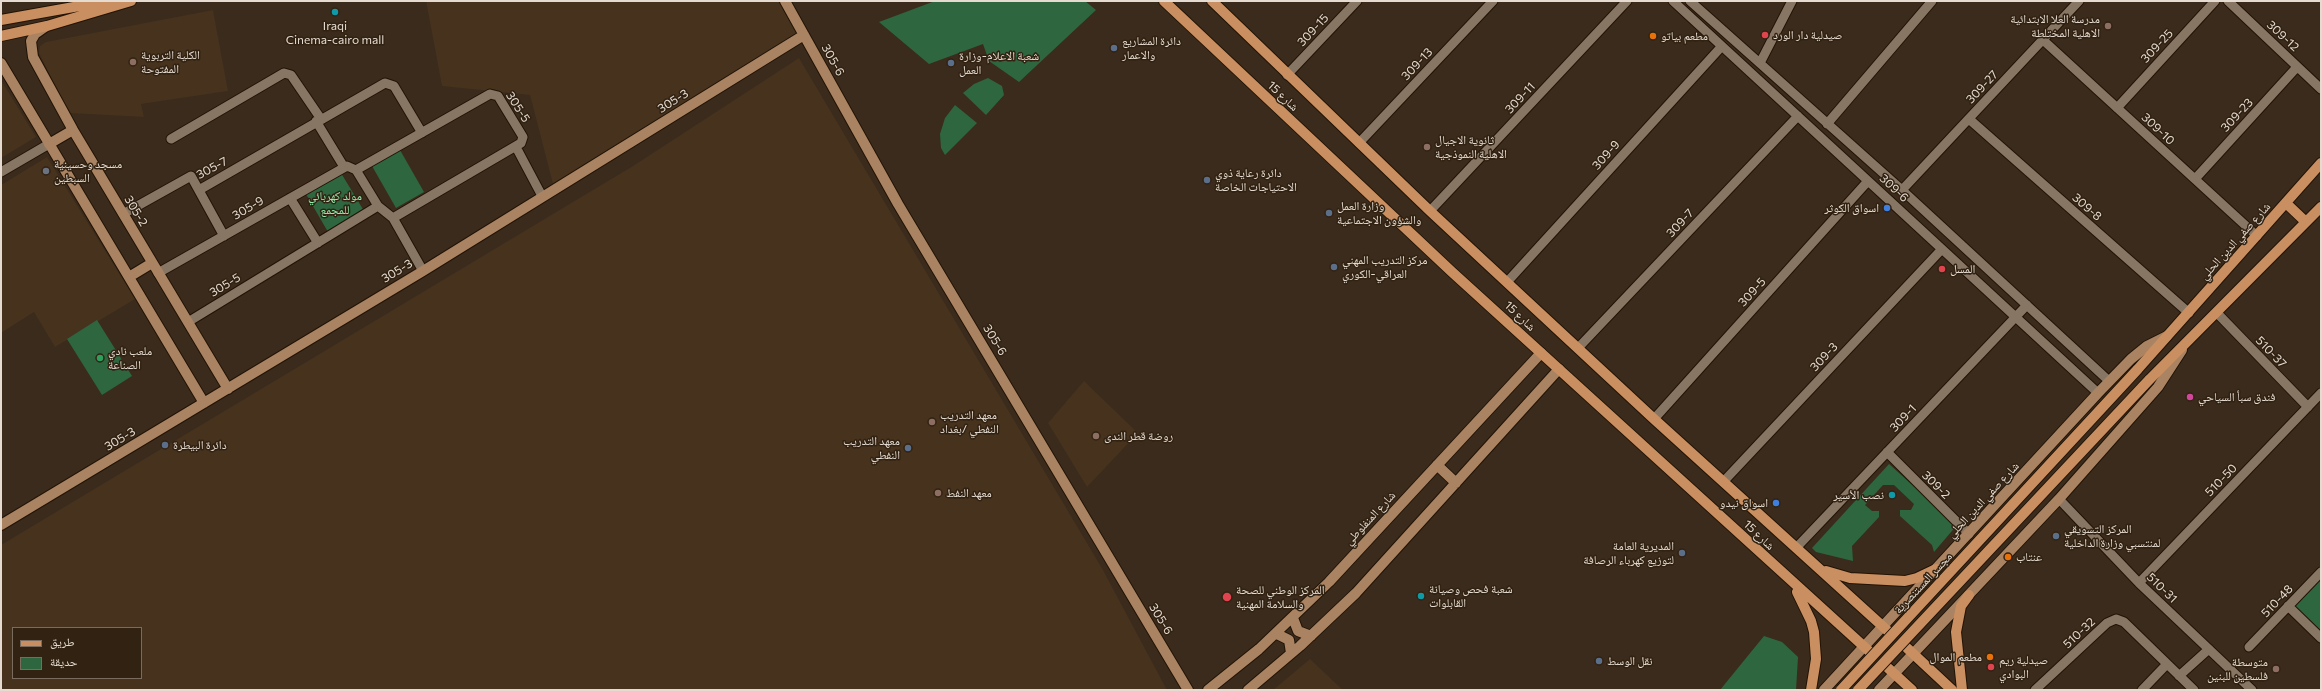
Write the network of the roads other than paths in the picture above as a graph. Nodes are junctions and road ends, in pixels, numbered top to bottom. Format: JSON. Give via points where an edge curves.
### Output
{"nodes":[{"id":1,"x":107,"y":1,"type":"edge"},
{"id":2,"x":131,"y":1,"type":"edge"},
{"id":3,"x":785,"y":1,"type":"edge"},
{"id":4,"x":1164,"y":1,"type":"edge"},
{"id":5,"x":1357,"y":1,"type":"edge"},
{"id":6,"x":1493,"y":1,"type":"edge"},
{"id":7,"x":1627,"y":1,"type":"edge"},
{"id":8,"x":1674,"y":1,"type":"edge"},
{"id":9,"x":1690,"y":1,"type":"edge"},
{"id":10,"x":1792,"y":1,"type":"edge"},
{"id":11,"x":1932,"y":1,"type":"edge"},
{"id":12,"x":2079,"y":1,"type":"edge"},
{"id":13,"x":2215,"y":1,"type":"edge"},
{"id":14,"x":2228,"y":1,"type":"edge"},
{"id":15,"x":1215,"y":2,"type":"edge"},
{"id":16,"x":1,"y":20,"type":"edge"},
{"id":17,"x":47,"y":26,"type":"junction"},
{"id":18,"x":804,"y":35,"type":"junction"},
{"id":19,"x":1,"y":36,"type":"edge"},
{"id":20,"x":2043,"y":40,"type":"junction"},
{"id":21,"x":1722,"y":46,"type":"junction"},
{"id":22,"x":1,"y":63,"type":"edge"},
{"id":23,"x":1760,"y":63,"type":"junction"},
{"id":24,"x":2297,"y":67,"type":"junction"},
{"id":25,"x":1287,"y":75,"type":"junction"},
{"id":26,"x":2321,"y":89,"type":"edge"},
{"id":27,"x":2117,"y":108,"type":"junction"},
{"id":28,"x":1798,"y":116,"type":"junction"},
{"id":29,"x":1819,"y":117,"type":"junction"},
{"id":30,"x":1969,"y":119,"type":"junction"},
{"id":31,"x":319,"y":120,"type":"junction"},
{"id":32,"x":1826,"y":124,"type":"junction"},
{"id":33,"x":1810,"y":127,"type":"junction"},
{"id":34,"x":73,"y":130,"type":"junction"},
{"id":35,"x":422,"y":133,"type":"junction"},
{"id":36,"x":171,"y":139,"type":"dead end"},
{"id":37,"x":1359,"y":143,"type":"junction"},
{"id":38,"x":49,"y":144,"type":"junction"},
{"id":39,"x":516,"y":147,"type":"junction"},
{"id":40,"x":2321,"y":163,"type":"edge"},
{"id":41,"x":350,"y":168,"type":"junction"},
{"id":42,"x":1,"y":172,"type":"edge"},
{"id":43,"x":2194,"y":179,"type":"junction"},
{"id":44,"x":1868,"y":181,"type":"junction"},
{"id":45,"x":199,"y":190,"type":"junction"},
{"id":46,"x":1902,"y":190,"type":"junction"},
{"id":47,"x":542,"y":196,"type":"junction"},
{"id":48,"x":290,"y":198,"type":"junction"},
{"id":49,"x":2286,"y":203,"type":"junction"},
{"id":50,"x":378,"y":206,"type":"junction"},
{"id":51,"x":2321,"y":207,"type":"edge"},
{"id":52,"x":1430,"y":210,"type":"junction"},
{"id":53,"x":123,"y":214,"type":"junction"},
{"id":54,"x":393,"y":218,"type":"junction"},
{"id":55,"x":2306,"y":222,"type":"junction"},
{"id":56,"x":1943,"y":227,"type":"junction"},
{"id":57,"x":224,"y":236,"type":"junction"},
{"id":58,"x":2257,"y":236,"type":"junction"},
{"id":59,"x":1931,"y":239,"type":"junction"},
{"id":60,"x":318,"y":243,"type":"junction"},
{"id":61,"x":1942,"y":249,"type":"junction"},
{"id":62,"x":152,"y":263,"type":"junction"},
{"id":63,"x":423,"y":271,"type":"junction"},
{"id":64,"x":158,"y":273,"type":"junction"},
{"id":65,"x":129,"y":277,"type":"junction"},
{"id":66,"x":1508,"y":281,"type":"junction"},
{"id":67,"x":2027,"y":304,"type":"junction"},
{"id":68,"x":2189,"y":312,"type":"junction"},
{"id":69,"x":2217,"y":313,"type":"junction"},
{"id":70,"x":2015,"y":316,"type":"junction"},
{"id":71,"x":188,"y":322,"type":"junction"},
{"id":72,"x":2168,"y":335,"type":"junction"},
{"id":73,"x":1579,"y":347,"type":"junction"},
{"id":74,"x":2182,"y":350,"type":"junction"},
{"id":75,"x":1541,"y":353,"type":"junction"},
{"id":76,"x":1559,"y":369,"type":"junction"},
{"id":77,"x":2137,"y":370,"type":"joint"},
{"id":78,"x":2110,"y":381,"type":"junction"},
{"id":79,"x":228,"y":389,"type":"junction"},
{"id":80,"x":2098,"y":393,"type":"junction"},
{"id":81,"x":2321,"y":393,"type":"edge"},
{"id":82,"x":204,"y":403,"type":"junction"},
{"id":83,"x":2308,"y":407,"type":"junction"},
{"id":84,"x":1654,"y":419,"type":"junction"},
{"id":85,"x":1887,"y":452,"type":"junction"},
{"id":86,"x":1437,"y":466,"type":"junction"},
{"id":87,"x":1724,"y":481,"type":"junction"},
{"id":88,"x":1456,"y":483,"type":"junction"},
{"id":89,"x":2059,"y":499,"type":"junction"},
{"id":90,"x":1,"y":524,"type":"edge"},
{"id":91,"x":1969,"y":534,"type":"junction"},
{"id":92,"x":1796,"y":548,"type":"junction"},
{"id":93,"x":1814,"y":564,"type":"junction"},
{"id":94,"x":1936,"y":569,"type":"junction"},
{"id":95,"x":2321,"y":572,"type":"edge"},
{"id":96,"x":2139,"y":583,"type":"junction"},
{"id":97,"x":1794,"y":585,"type":"junction"},
{"id":98,"x":1968,"y":595,"type":"junction"},
{"id":99,"x":2288,"y":606,"type":"junction"},
{"id":100,"x":1293,"y":618,"type":"junction"},
{"id":101,"x":1886,"y":629,"type":"junction"},
{"id":102,"x":1276,"y":634,"type":"junction"},
{"id":103,"x":1311,"y":636,"type":"junction"},
{"id":104,"x":2321,"y":638,"type":"edge"},
{"id":105,"x":2249,"y":647,"type":"dead end"},
{"id":106,"x":1866,"y":649,"type":"junction"},
{"id":107,"x":2209,"y":649,"type":"junction"},
{"id":108,"x":1910,"y":651,"type":"junction"},
{"id":109,"x":1291,"y":653,"type":"junction"},
{"id":110,"x":2167,"y":664,"type":"junction"},
{"id":111,"x":1891,"y":671,"type":"junction"},
{"id":112,"x":2179,"y":676,"type":"junction"},
{"id":113,"x":1188,"y":690,"type":"edge"},
{"id":114,"x":1208,"y":690,"type":"edge"},
{"id":115,"x":1248,"y":690,"type":"edge"},
{"id":116,"x":1811,"y":690,"type":"edge"},
{"id":117,"x":1824,"y":690,"type":"edge"},
{"id":118,"x":1841,"y":690,"type":"edge"},
{"id":119,"x":1858,"y":690,"type":"edge"},
{"id":120,"x":1878,"y":690,"type":"edge"},
{"id":121,"x":1912,"y":690,"type":"edge"},
{"id":122,"x":1952,"y":690,"type":"edge"},
{"id":123,"x":1962,"y":690,"type":"edge"},
{"id":124,"x":2036,"y":690,"type":"edge"},
{"id":125,"x":2142,"y":690,"type":"edge"},
{"id":126,"x":2194,"y":690,"type":"edge"},
{"id":127,"x":2252,"y":690,"type":"edge"}],
"edges":[{"from":1,"to":16,"type":"main road"},
{"from":2,"to":17,"type":"main road"},
{"from":3,"to":18,"type":"street","name":"305-6"},
{"from":4,"to":75,"type":"main road","name":"شارع 15"},
{"from":5,"to":25,"type":"street","name":"309-15"},
{"from":6,"to":37,"type":"street","name":"309-13"},
{"from":7,"to":52,"type":"street","name":"309-11"},
{"from":8,"to":21,"type":"street","name":"309-6"},
{"from":9,"to":23,"type":"street","name":"309-6"},
{"from":10,"to":23,"type":"street"},
{"from":11,"to":32,"type":"street"},
{"from":12,"to":20,"type":"street","name":"309-27"},
{"from":13,"to":27,"type":"street","name":"309-25"},
{"from":14,"to":24,"type":"street","name":"309-12"},
{"from":15,"to":25,"type":"main road","name":"شارع 15"},
{"from":17,"to":19,"type":"main road"},
{"from":17,"to":34,"type":"street","name":"305-2","via":[[32,38],[31,52]]},
{"from":18,"to":47,"type":"street","name":"305-3"},
{"from":18,"to":113,"type":"street","name":"305-6","via":[[898,204]]},
{"from":20,"to":27,"type":"street","name":"309-10"},
{"from":20,"to":30,"type":"street","name":"309-27"},
{"from":21,"to":28,"type":"street","name":"309-6"},
{"from":21,"to":66,"type":"street","name":"309-9"},
{"from":22,"to":38,"type":"street"},
{"from":23,"to":29,"type":"street","name":"309-6"},
{"from":24,"to":26,"type":"street","name":"309-12"},
{"from":24,"to":43,"type":"street","name":"309-23"},
{"from":25,"to":37,"type":"main road","name":"شارع 15"},
{"from":27,"to":43,"type":"street","name":"309-10"},
{"from":28,"to":33,"type":"street","name":"309-6"},
{"from":28,"to":73,"type":"street","name":"309-7"},
{"from":29,"to":32,"type":"street","name":"309-6"},
{"from":29,"to":33,"type":"street"},
{"from":30,"to":46,"type":"street","name":"309-27"},
{"from":30,"to":68,"type":"street","name":"309-8"},
{"from":31,"to":35,"type":"street","name":"305-7","via":[[388,82],[394,86]]},
{"from":31,"to":36,"type":"street","via":[[291,75],[284,73]]},
{"from":31,"to":41,"type":"street"},
{"from":31,"to":45,"type":"street","name":"305-7"},
{"from":32,"to":46,"type":"street","name":"309-6"},
{"from":33,"to":44,"type":"street","name":"309-6"},
{"from":34,"to":38,"type":"street"},
{"from":34,"to":53,"type":"street","name":"305-2"},
{"from":35,"to":39,"type":"street","name":"305-5","via":[[494,94],[498,96],[522,137],[521,143]]},
{"from":35,"to":41,"type":"street","name":"305-5"},
{"from":37,"to":52,"type":"main road","name":"شارع 15"},
{"from":38,"to":42,"type":"street"},
{"from":38,"to":65,"type":"street"},
{"from":39,"to":47,"type":"street"},
{"from":39,"to":54,"type":"street"},
{"from":40,"to":49,"type":"main road","name":"شارع صفي الدين الحلي"},
{"from":41,"to":48,"type":"street","name":"305-9"},
{"from":41,"to":50,"type":"street"},
{"from":43,"to":58,"type":"street","name":"309-10"},
{"from":44,"to":59,"type":"street","name":"309-6"},
{"from":44,"to":84,"type":"street","name":"309-5"},
{"from":45,"to":53,"type":"street","name":"305-7","via":[[191,176]]},
{"from":45,"to":57,"type":"street"},
{"from":46,"to":56,"type":"street","name":"309-6"},
{"from":47,"to":63,"type":"street","name":"305-3"},
{"from":48,"to":57,"type":"street","name":"305-9"},
{"from":48,"to":60,"type":"street"},
{"from":49,"to":55,"type":"main road"},
{"from":49,"to":58,"type":"main road","name":"شارع صفي الدين الحلي"},
{"from":50,"to":54,"type":"street"},
{"from":50,"to":60,"type":"street","name":"305-5"},
{"from":51,"to":55,"type":"main road"},
{"from":52,"to":66,"type":"main road","name":"شارع 15"},
{"from":53,"to":62,"type":"street","name":"305-2"},
{"from":54,"to":63,"type":"street"},
{"from":55,"to":69,"type":"main road"},
{"from":56,"to":59,"type":"street"},
{"from":56,"to":67,"type":"street","name":"309-6"},
{"from":57,"to":64,"type":"street","name":"305-9"},
{"from":58,"to":68,"type":"main road","name":"شارع صفي الدين الحلي"},
{"from":59,"to":61,"type":"street","name":"309-6"},
{"from":60,"to":71,"type":"street","name":"305-5"},
{"from":61,"to":70,"type":"street","name":"309-6"},
{"from":61,"to":87,"type":"street","name":"309-3"},
{"from":62,"to":64,"type":"street","name":"305-2"},
{"from":62,"to":65,"type":"street"},
{"from":63,"to":79,"type":"street","name":"305-3"},
{"from":64,"to":71,"type":"street","name":"305-2"},
{"from":65,"to":82,"type":"street"},
{"from":66,"to":73,"type":"main road","name":"شارع 15"},
{"from":67,"to":70,"type":"street","name":"309-1"},
{"from":67,"to":78,"type":"street","name":"309-6"},
{"from":68,"to":72,"type":"main road","name":"شارع صفي الدين الحلي"},
{"from":69,"to":74,"type":"main road"},
{"from":69,"to":83,"type":"street","name":"510-37"},
{"from":70,"to":80,"type":"street","name":"309-6"},
{"from":70,"to":85,"type":"street","name":"309-1"},
{"from":71,"to":79,"type":"street","name":"305-2"},
{"from":72,"to":77,"type":"main road","name":"شارع صفي الدين الحلي"},
{"from":72,"to":78,"type":"street","name":"شارع صفي الدين الحلي","via":[[2147,346]]},
{"from":73,"to":84,"type":"main road","name":"شارع 15"},
{"from":74,"to":89,"type":"street","via":[[2158,387]]},
{"from":74,"to":119,"type":"main road","bridge":true,"via":[[2149,380]]},
{"from":75,"to":76,"type":"main road","name":"شارع 15"},
{"from":75,"to":86,"type":"street","name":"شارع المنفلوطي"},
{"from":76,"to":88,"type":"street"},
{"from":76,"to":97,"type":"main road","name":"شارع 15"},
{"from":77,"to":118,"type":"main road","name":"مجسر المستنصرية","bridge":true},
{"from":78,"to":80,"type":"street","name":"شارع صفي الدين الحلي"},
{"from":79,"to":82,"type":"street","name":"305-3"},
{"from":80,"to":91,"type":"street","name":"شارع صفي الدين الحلي"},
{"from":81,"to":83,"type":"street","name":"510-50"},
{"from":82,"to":90,"type":"street","name":"305-3"},
{"from":83,"to":96,"type":"street","name":"510-50"},
{"from":84,"to":87,"type":"main road","name":"شارع 15"},
{"from":85,"to":91,"type":"street","name":"309-2"},
{"from":85,"to":92,"type":"street","name":"309-1"},
{"from":86,"to":88,"type":"street"},
{"from":86,"to":100,"type":"street","name":"شارع المنفلوطي"},
{"from":87,"to":92,"type":"main road","name":"شارع 15"},
{"from":88,"to":103,"type":"street","via":[[1356,593]]},
{"from":89,"to":96,"type":"street","name":"510-31"},
{"from":89,"to":98,"type":"street"},
{"from":91,"to":94,"type":"street","name":"شارع صفي الدين الحلي"},
{"from":92,"to":93,"type":"main road","name":"شارع 15"},
{"from":93,"to":94,"type":"main road","via":[[1830,574],[1850,578],[1905,582]]},
{"from":93,"to":101,"type":"main road","name":"شارع 15"},
{"from":94,"to":101,"type":"street","name":"شارع صفي الدين الحلي"},
{"from":95,"to":99,"type":"street","name":"510-48"},
{"from":96,"to":107,"type":"street","name":"510-31"},
{"from":97,"to":106,"type":"main road","name":"شارع 15"},
{"from":97,"to":116,"type":"main road","via":[[1814,632],[1816,659]]},
{"from":98,"to":108,"type":"street"},
{"from":98,"to":123,"type":"main road","via":[[1961,606],[1956,632]]},
{"from":99,"to":104,"type":"street"},
{"from":99,"to":105,"type":"street","name":"510-48"},
{"from":100,"to":102,"type":"street","name":"شارع المنفلوطي"},
{"from":100,"to":103,"type":"street","via":[[1298,631]]},
{"from":101,"to":106,"type":"street","name":"شارع صفي الدين الحلي"},
{"from":102,"to":109,"type":"street","via":[[1289,640]]},
{"from":102,"to":114,"type":"street","name":"شارع المنفلوطي"},
{"from":103,"to":109,"type":"street"},
{"from":106,"to":117,"type":"street","name":"شارع صفي الدين الحلي"},
{"from":107,"to":112,"type":"street"},
{"from":107,"to":127,"type":"street","name":"510-31"},
{"from":108,"to":111,"type":"street"},
{"from":108,"to":122,"type":"main road"},
{"from":109,"to":115,"type":"street"},
{"from":110,"to":112,"type":"street","name":"510-32"},
{"from":110,"to":124,"type":"street","name":"510-32","via":[[2124,622],[2116,619],[2107,623]]},
{"from":110,"to":125,"type":"street"},
{"from":111,"to":120,"type":"street"},
{"from":111,"to":121,"type":"main road"},
{"from":112,"to":126,"type":"street","name":"510-32"}]}
